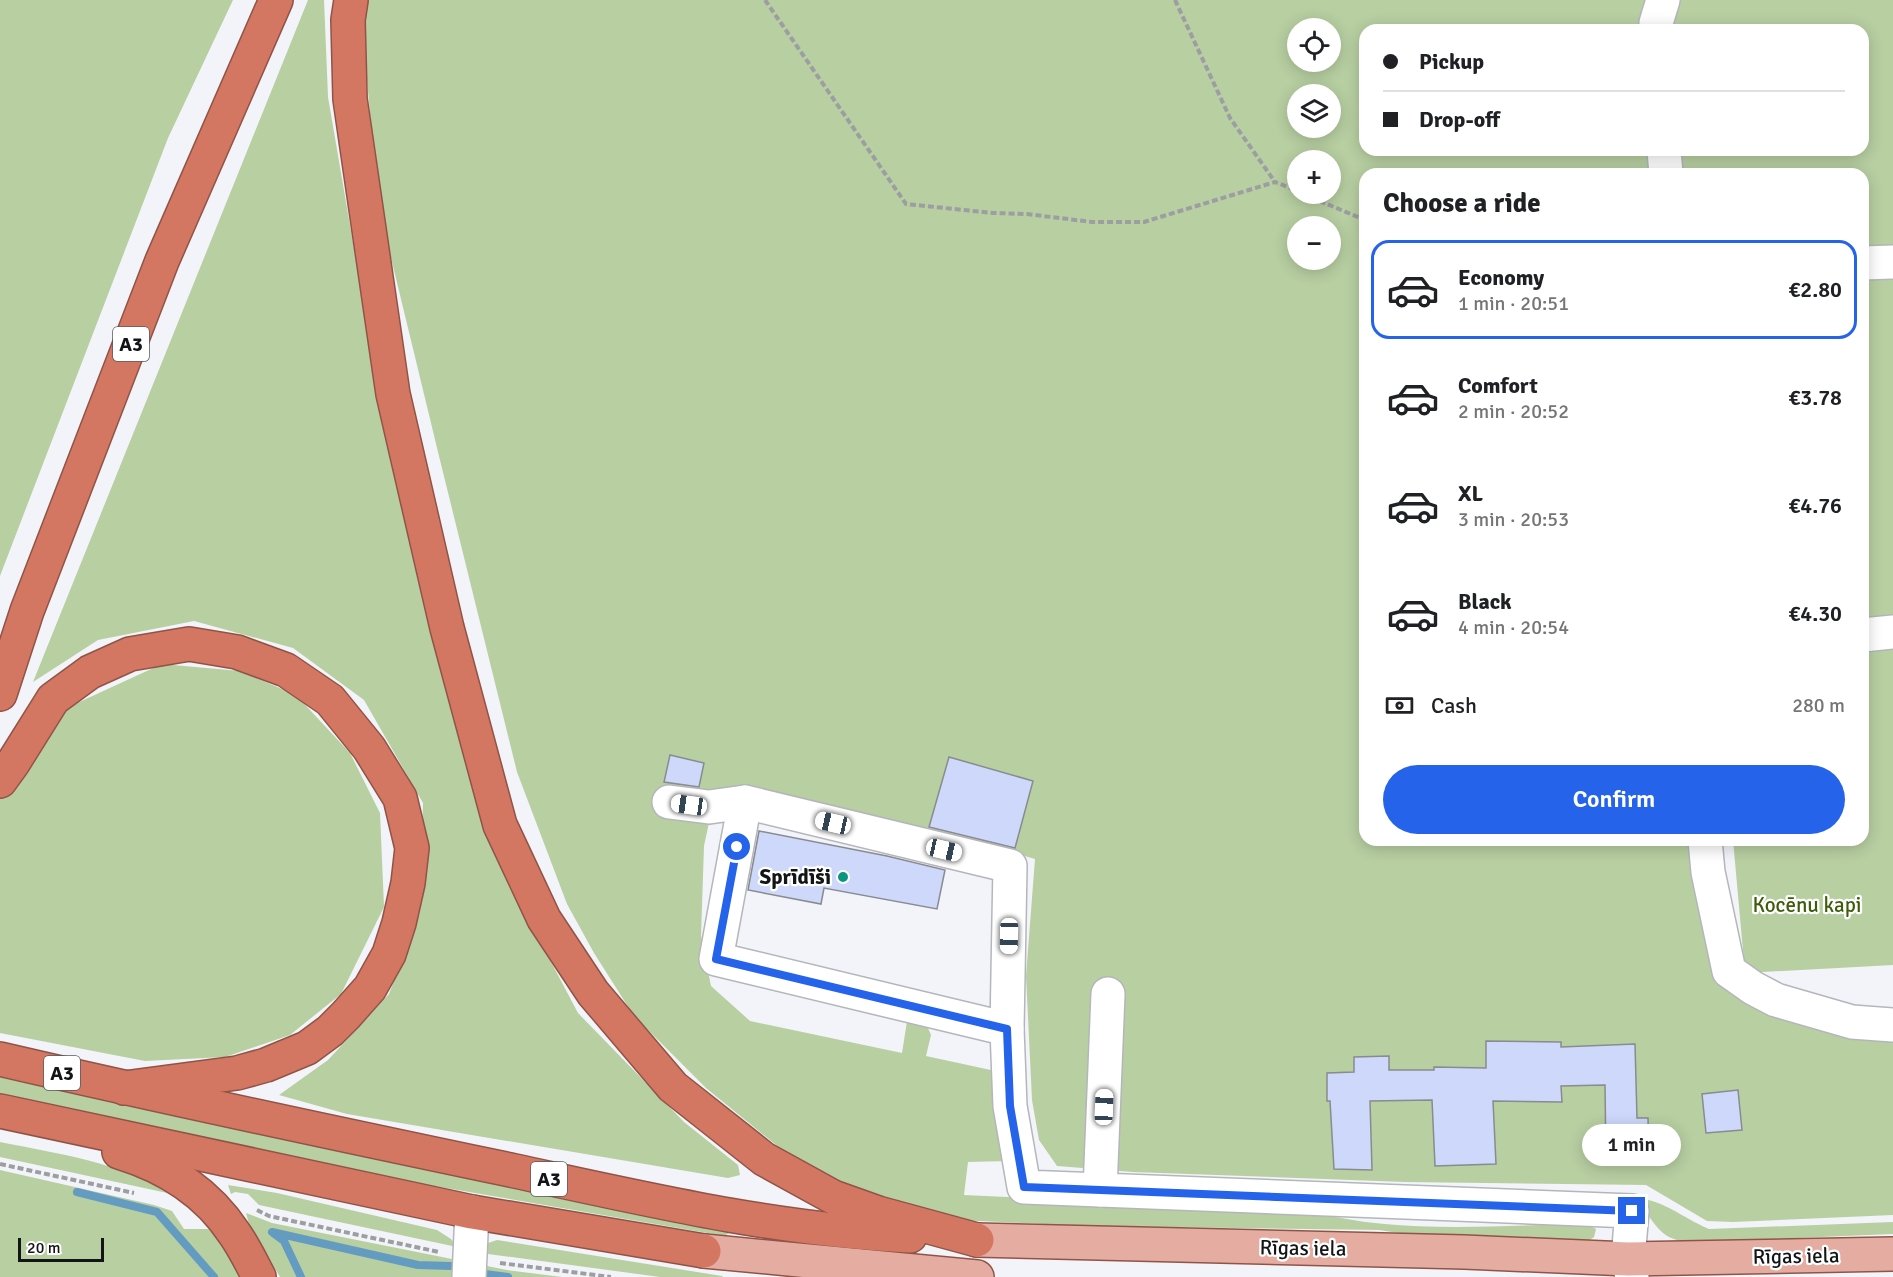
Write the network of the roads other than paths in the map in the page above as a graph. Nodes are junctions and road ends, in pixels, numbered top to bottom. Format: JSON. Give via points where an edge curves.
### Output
{"nodes":[{"id":1,"x":276,"y":0,"type":"edge"},
{"id":2,"x":351,"y":0,"type":"edge"},
{"id":3,"x":1662,"y":0,"type":"edge"},
{"id":4,"x":1656,"y":24,"type":"edge"},
{"id":5,"x":1893,"y":262,"type":"edge"},
{"id":6,"x":1869,"y":263,"type":"edge"},
{"id":7,"x":1893,"y":632,"type":"edge"},
{"id":8,"x":1869,"y":634,"type":"edge"},
{"id":9,"x":0,"y":694,"type":"edge"},
{"id":10,"x":0,"y":781,"type":"edge"},
{"id":11,"x":669,"y":802,"type":"dead end"},
{"id":12,"x":745,"y":802,"type":"junction"},
{"id":13,"x":1706,"y":846,"type":"edge"},
{"id":14,"x":1108,"y":994,"type":"dead end"},
{"id":15,"x":1893,"y":1025,"type":"edge"},
{"id":16,"x":1007,"y":1029,"type":"junction"},
{"id":17,"x":0,"y":1059,"type":"edge"},
{"id":18,"x":124,"y":1088,"type":"junction"},
{"id":19,"x":0,"y":1111,"type":"edge"},
{"id":20,"x":0,"y":1115,"type":"edge"},
{"id":21,"x":1100,"y":1190,"type":"junction"},
{"id":22,"x":472,"y":1212,"type":"junction"},
{"id":23,"x":977,"y":1240,"type":"junction"},
{"id":24,"x":704,"y":1251,"type":"junction"},
{"id":25,"x":1893,"y":1254,"type":"edge"},
{"id":26,"x":479,"y":1269,"type":"edge"},
{"id":27,"x":1626,"y":1271,"type":"edge"},
{"id":28,"x":260,"y":1277,"type":"edge"},
{"id":29,"x":793,"y":1277,"type":"edge"},
{"id":30,"x":977,"y":1277,"type":"edge"},
{"id":31,"x":1595,"y":1277,"type":"edge"}],
"edges":[{"from":1,"to":9,"type":"highway","number":"A3","via":[[162,261],[27,611]]},
{"from":2,"to":23,"type":"highway","via":[[350,99],[393,394],[447,628],[500,825],[544,919],[593,993],[673,1087],[764,1159],[833,1197]]},
{"from":3,"to":4,"type":"street"},
{"from":5,"to":6,"type":"street"},
{"from":7,"to":8,"type":"street"},
{"from":10,"to":18,"type":"highway","via":[[53,699],[90,672],[130,654],[189,644],[237,652],[286,670],[330,700],[369,748],[400,798],[412,848],[399,923],[389,954],[370,988],[346,1016],[307,1048],[266,1065],[237,1073]]},
{"from":11,"to":12,"type":"street","via":[[709,807]]},
{"from":12,"to":16,"type":"street","via":[[1010,866]]},
{"from":12,"to":16,"type":"street","via":[[716,959]]},
{"from":13,"to":15,"type":"street","via":[[1729,971],[1776,1000],[1852,1022]]},
{"from":14,"to":21,"type":"street"},
{"from":16,"to":21,"type":"street","via":[[1010,1106],[1024,1187]]},
{"from":17,"to":18,"type":"highway","number":"A3"},
{"from":18,"to":23,"type":"highway","number":"A3","via":[[728,1216],[876,1235]]},
{"from":19,"to":22,"type":"highway","number":"A3"},
{"from":20,"to":28,"type":"highway","via":[[130,1155],[172,1173],[207,1199],[234,1232]]},
{"from":21,"to":27,"type":"street","via":[[1632,1211]]},
{"from":22,"to":24,"type":"highway","number":"A3"},
{"from":22,"to":26,"type":"street"},
{"from":23,"to":27,"type":"main road","name":"Rīgas iela","via":[[1464,1252]]},
{"from":24,"to":29,"type":"street"},
{"from":24,"to":30,"type":"main road"},
{"from":25,"to":27,"type":"main road","name":"Rīgas iela"},
{"from":27,"to":31,"type":"main road","name":"Rīgas iela"}]}
